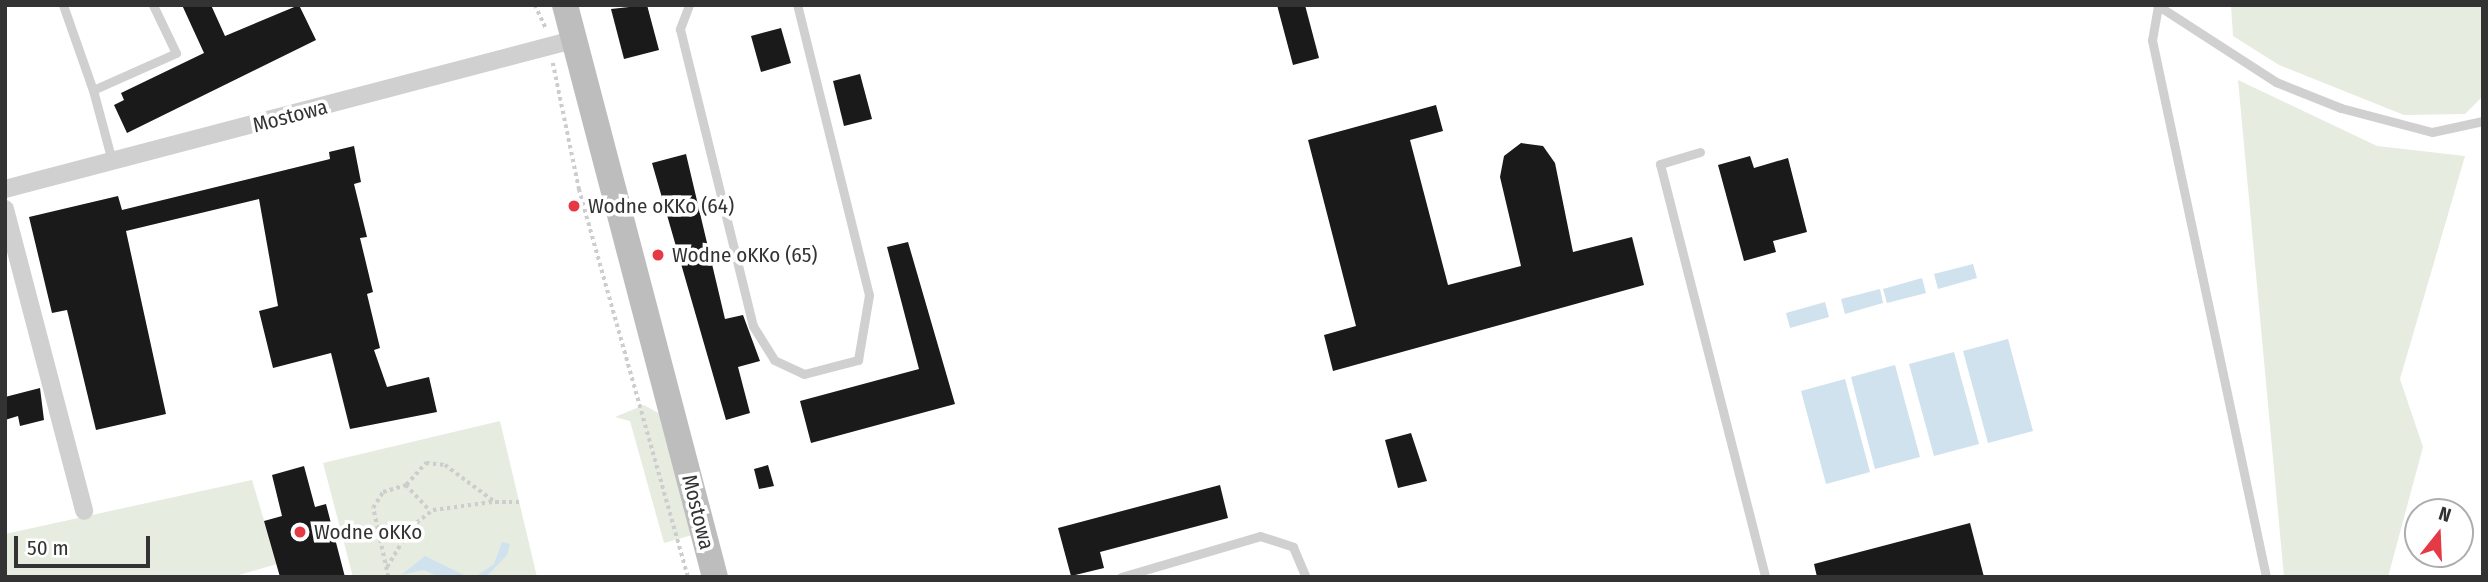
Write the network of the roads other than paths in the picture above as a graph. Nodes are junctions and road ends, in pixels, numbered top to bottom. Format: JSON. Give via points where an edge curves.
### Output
{"nodes":[{"id":1,"x":63,"y":5,"type":"edge"},
{"id":2,"x":153,"y":5,"type":"edge"},
{"id":3,"x":565,"y":5,"type":"edge"},
{"id":4,"x":689,"y":5,"type":"edge"},
{"id":5,"x":797,"y":5,"type":"edge"},
{"id":6,"x":2158,"y":5,"type":"edge"},
{"id":7,"x":562,"y":43,"type":"junction"},
{"id":8,"x":93,"y":90,"type":"junction"},
{"id":9,"x":2483,"y":121,"type":"edge"},
{"id":10,"x":1700,"y":152,"type":"dead end"},
{"id":11,"x":112,"y":163,"type":"junction"},
{"id":12,"x":5,"y":189,"type":"edge"},
{"id":13,"x":5,"y":209,"type":"edge"},
{"id":14,"x":84,"y":511,"type":"dead end"},
{"id":15,"x":715,"y":577,"type":"edge"},
{"id":16,"x":1121,"y":577,"type":"edge"},
{"id":17,"x":1306,"y":577,"type":"edge"},
{"id":18,"x":1765,"y":577,"type":"edge"},
{"id":19,"x":2266,"y":577,"type":"edge"}],
"edges":[{"from":1,"to":8,"type":"lane"},
{"from":2,"to":8,"type":"lane","via":[[176,53]]},
{"from":3,"to":7,"type":"street","name":"Mostowa"},
{"from":4,"to":5,"type":"lane","via":[[680,29],[753,326],[774,359],[804,374],[858,360],[869,295]]},
{"from":6,"to":9,"type":"lane","via":[[2276,82],[2341,108],[2432,132]]},
{"from":6,"to":19,"type":"lane","via":[[2152,40]]},
{"from":7,"to":11,"type":"street","name":"Mostowa"},
{"from":7,"to":15,"type":"street","name":"Mostowa"},
{"from":8,"to":11,"type":"lane"},
{"from":10,"to":18,"type":"lane","via":[[1660,164]]},
{"from":11,"to":12,"type":"street","name":"Mostowa"},
{"from":13,"to":14,"type":"street"},
{"from":16,"to":17,"type":"lane","via":[[1260,536],[1293,547]]}]}
